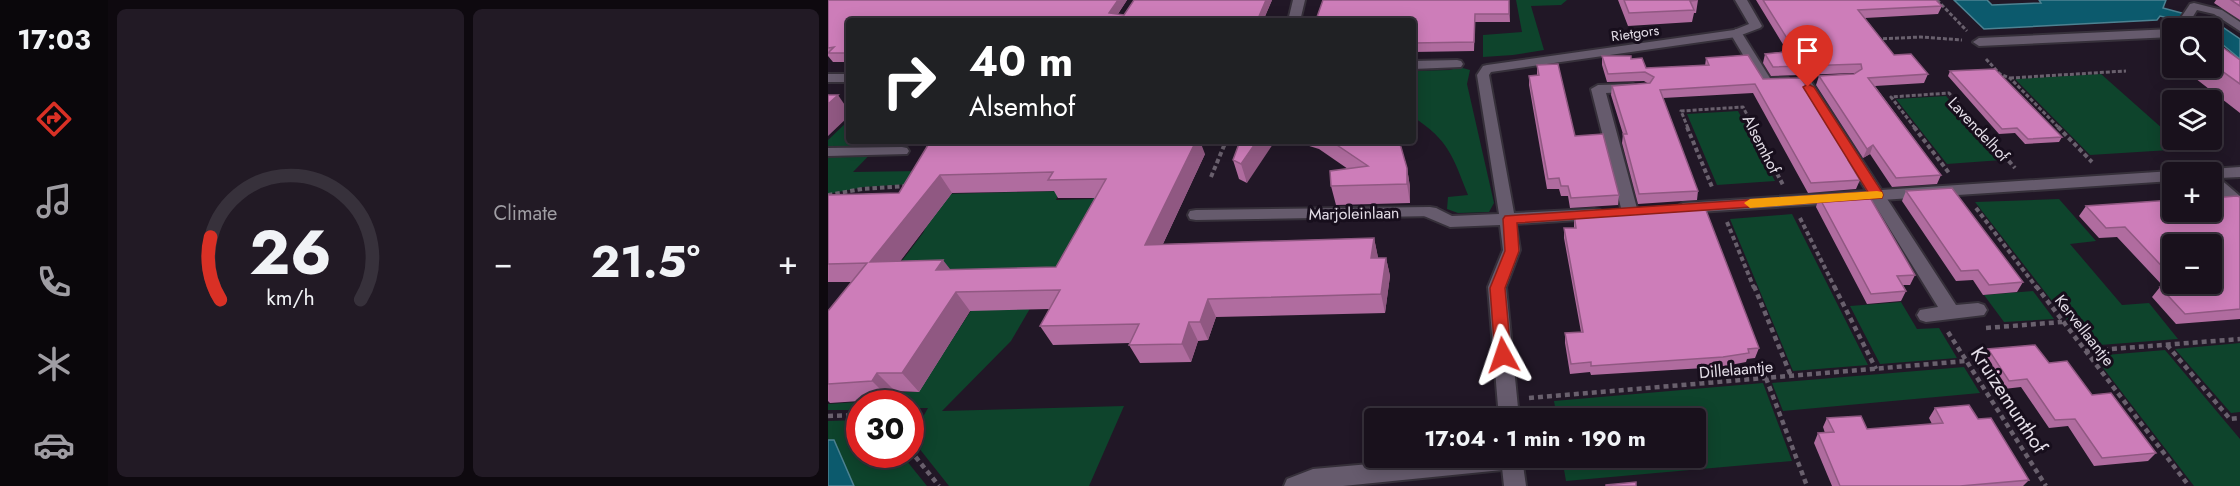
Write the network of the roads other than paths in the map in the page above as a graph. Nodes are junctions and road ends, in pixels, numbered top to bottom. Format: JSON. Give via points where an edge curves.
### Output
{"nodes":[{"id":1,"x":1299,"y":0,"type":"edge"},
{"id":2,"x":1741,"y":0,"type":"edge"},
{"id":3,"x":2192,"y":6,"type":"edge"},
{"id":4,"x":1295,"y":18,"type":"edge"},
{"id":5,"x":2240,"y":27,"type":"edge"},
{"id":6,"x":1736,"y":33,"type":"junction"},
{"id":7,"x":2162,"y":33,"type":"edge"},
{"id":8,"x":1974,"y":41,"type":"road end"},
{"id":9,"x":1457,"y":64,"type":"dead end"},
{"id":10,"x":1416,"y":65,"type":"edge"},
{"id":11,"x":828,"y":78,"type":"edge"},
{"id":12,"x":846,"y":78,"type":"edge"},
{"id":13,"x":1644,"y":87,"type":"edge"},
{"id":14,"x":902,"y":151,"type":"dead end"},
{"id":15,"x":828,"y":152,"type":"edge"},
{"id":16,"x":2240,"y":172,"type":"edge"},
{"id":17,"x":2222,"y":173,"type":"edge"},
{"id":18,"x":2162,"y":176,"type":"edge"},
{"id":19,"x":2222,"y":188,"type":"edge"},
{"id":20,"x":1877,"y":195,"type":"junction"},
{"id":21,"x":2240,"y":204,"type":"edge"},
{"id":22,"x":1664,"y":209,"type":"edge"},
{"id":23,"x":1196,"y":215,"type":"dead end"},
{"id":24,"x":1510,"y":219,"type":"junction"},
{"id":25,"x":1978,"y":310,"type":"dead end"},
{"id":26,"x":1926,"y":315,"type":"dead end"},
{"id":27,"x":1953,"y":322,"type":"junction"},
{"id":28,"x":1508,"y":408,"type":"edge"},
{"id":29,"x":1422,"y":468,"type":"edge"},
{"id":30,"x":1513,"y":468,"type":"edge"},
{"id":31,"x":1295,"y":486,"type":"edge"},
{"id":32,"x":1515,"y":486,"type":"edge"}],
"edges":[{"from":1,"to":4,"type":"street"},
{"from":2,"to":6,"type":"street","via":[[1756,26]]},
{"from":3,"to":5,"type":"street","via":[[2218,12]]},
{"from":6,"to":20,"type":"street","via":[[1766,82],[1810,80]]},
{"from":6,"to":24,"type":"street","name":"Rietgors","via":[[1487,69],[1483,75]]},
{"from":7,"to":8,"type":"street"},
{"from":9,"to":10,"type":"street"},
{"from":11,"to":12,"type":"street"},
{"from":13,"to":24,"type":"street","via":[[1598,89],[1625,212]]},
{"from":14,"to":15,"type":"street"},
{"from":16,"to":17,"type":"street"},
{"from":18,"to":20,"type":"street","name":"Lavendelhof"},
{"from":19,"to":21,"type":"street"},
{"from":20,"to":22,"type":"street"},
{"from":20,"to":27,"type":"street"},
{"from":23,"to":24,"type":"street","name":"Marjoleinlaan","via":[[1430,212],[1450,222]]},
{"from":24,"to":28,"type":"street","via":[[1512,251],[1497,288]]},
{"from":25,"to":27,"type":"street"},
{"from":26,"to":27,"type":"street"},
{"from":29,"to":31,"type":"street","via":[[1313,479]]},
{"from":30,"to":32,"type":"street"}]}
